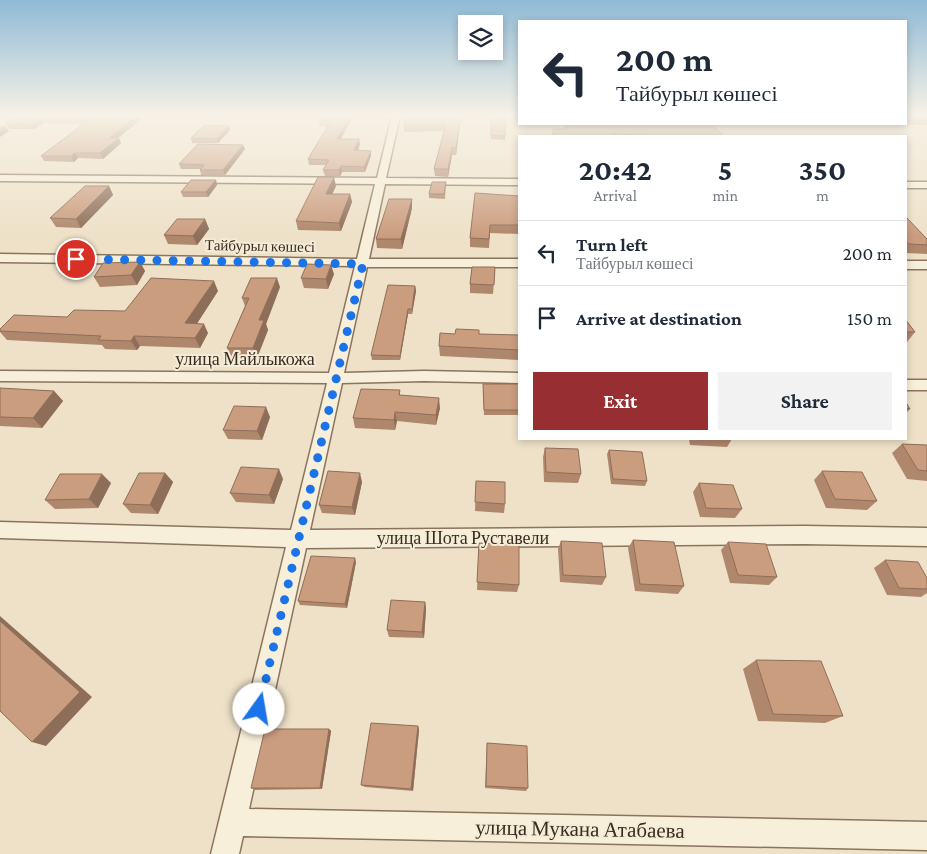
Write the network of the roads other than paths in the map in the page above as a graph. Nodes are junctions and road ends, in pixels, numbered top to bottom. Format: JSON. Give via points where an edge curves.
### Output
{"nodes":[{"id":1,"x":387,"y":156,"type":"edge"},
{"id":2,"x":0,"y":178,"type":"edge"},
{"id":3,"x":382,"y":181,"type":"junction"},
{"id":4,"x":518,"y":182,"type":"edge"},
{"id":5,"x":907,"y":185,"type":"edge"},
{"id":6,"x":927,"y":186,"type":"edge"},
{"id":7,"x":0,"y":258,"type":"edge"},
{"id":8,"x":518,"y":263,"type":"edge"},
{"id":9,"x":363,"y":264,"type":"junction"},
{"id":10,"x":907,"y":265,"type":"edge"},
{"id":11,"x":927,"y":265,"type":"edge"},
{"id":12,"x":0,"y":376,"type":"edge"},
{"id":13,"x":336,"y":378,"type":"junction"},
{"id":14,"x":518,"y":378,"type":"edge"},
{"id":15,"x":907,"y":385,"type":"edge"},
{"id":16,"x":927,"y":385,"type":"edge"},
{"id":17,"x":0,"y":530,"type":"edge"},
{"id":18,"x":927,"y":537,"type":"edge"},
{"id":19,"x":298,"y":539,"type":"junction"},
{"id":20,"x":233,"y":822,"type":"junction"},
{"id":21,"x":927,"y":836,"type":"edge"},
{"id":22,"x":225,"y":854,"type":"edge"}],
"edges":[{"from":1,"to":3,"type":"street"},
{"from":2,"to":3,"type":"street"},
{"from":3,"to":4,"type":"street"},
{"from":3,"to":9,"type":"street"},
{"from":5,"to":6,"type":"street"},
{"from":7,"to":9,"type":"street","name":"Тайбурыл көшесі"},
{"from":8,"to":9,"type":"street","name":"Тайбурыл көшесі"},
{"from":9,"to":13,"type":"street"},
{"from":10,"to":11,"type":"street"},
{"from":12,"to":13,"type":"street","name":"улица Майлыкожа"},
{"from":13,"to":14,"type":"street","name":"улица Майлыкожа"},
{"from":13,"to":19,"type":"street"},
{"from":15,"to":16,"type":"street"},
{"from":17,"to":19,"type":"street","name":"улица Шота Руставели"},
{"from":18,"to":19,"type":"street","name":"улица Шота Руставели"},
{"from":19,"to":20,"type":"street"},
{"from":20,"to":21,"type":"street","name":"улица Мукана Атабаева"},
{"from":20,"to":22,"type":"street"}]}
